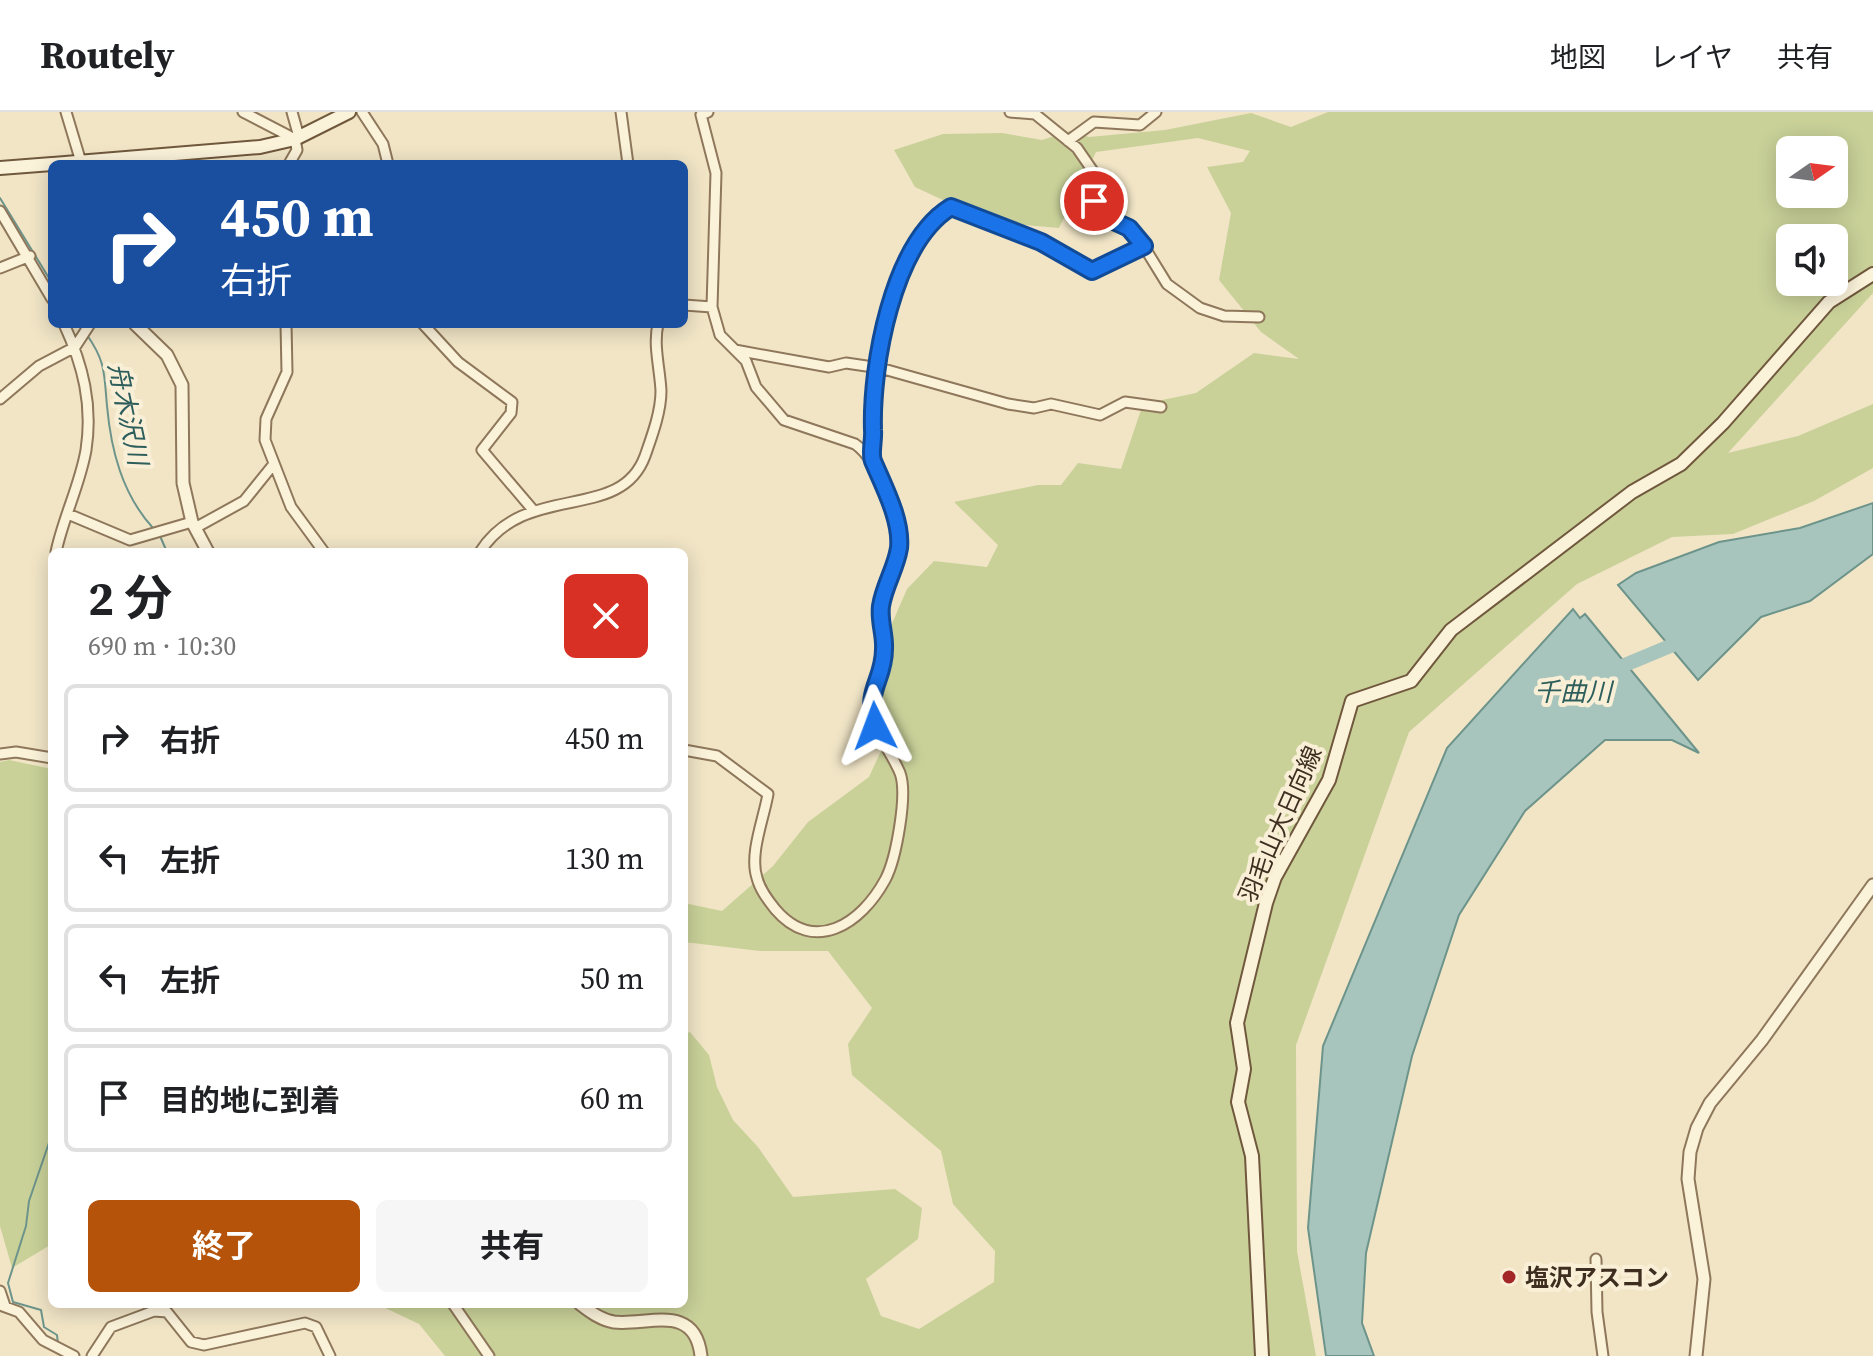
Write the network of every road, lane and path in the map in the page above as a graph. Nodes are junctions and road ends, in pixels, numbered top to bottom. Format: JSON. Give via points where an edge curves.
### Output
{"nodes":[{"id":1,"x":66,"y":112,"type":"edge"},
{"id":2,"x":243,"y":112,"type":"edge"},
{"id":3,"x":292,"y":112,"type":"edge"},
{"id":4,"x":349,"y":112,"type":"edge"},
{"id":5,"x":362,"y":112,"type":"edge"},
{"id":6,"x":621,"y":112,"type":"edge"},
{"id":7,"x":708,"y":112,"type":"edge"},
{"id":8,"x":1010,"y":112,"type":"edge"},
{"id":9,"x":1156,"y":112,"type":"edge"},
{"id":10,"x":297,"y":138,"type":"junction"},
{"id":11,"x":1068,"y":141,"type":"junction"},
{"id":12,"x":80,"y":160,"type":"edge"},
{"id":13,"x":115,"y":160,"type":"edge"},
{"id":14,"x":291,"y":160,"type":"edge"},
{"id":15,"x":387,"y":160,"type":"edge"},
{"id":16,"x":627,"y":160,"type":"edge"},
{"id":17,"x":48,"y":164,"type":"edge"},
{"id":18,"x":0,"y":168,"type":"edge"},
{"id":19,"x":0,"y":211,"type":"edge"},
{"id":20,"x":1144,"y":246,"type":"junction"},
{"id":21,"x":30,"y":256,"type":"junction"},
{"id":22,"x":0,"y":268,"type":"edge"},
{"id":23,"x":1873,"y":274,"type":"edge"},
{"id":24,"x":48,"y":291,"type":"edge"},
{"id":25,"x":688,"y":305,"type":"edge"},
{"id":26,"x":712,"y":307,"type":"junction"},
{"id":27,"x":1259,"y":317,"type":"dead end"},
{"id":28,"x":66,"y":328,"type":"edge"},
{"id":29,"x":87,"y":328,"type":"edge"},
{"id":30,"x":139,"y":328,"type":"edge"},
{"id":31,"x":286,"y":328,"type":"edge"},
{"id":32,"x":427,"y":328,"type":"edge"},
{"id":33,"x":658,"y":328,"type":"edge"},
{"id":34,"x":75,"y":347,"type":"junction"},
{"id":35,"x":735,"y":350,"type":"junction"},
{"id":36,"x":880,"y":368,"type":"junction"},
{"id":37,"x":0,"y":399,"type":"edge"},
{"id":38,"x":1161,"y":407,"type":"dead end"},
{"id":39,"x":872,"y":459,"type":"junction"},
{"id":40,"x":273,"y":465,"type":"junction"},
{"id":41,"x":533,"y":510,"type":"junction"},
{"id":42,"x":68,"y":514,"type":"junction"},
{"id":43,"x":194,"y":525,"type":"junction"},
{"id":44,"x":57,"y":548,"type":"edge"},
{"id":45,"x":206,"y":548,"type":"edge"},
{"id":46,"x":321,"y":548,"type":"edge"},
{"id":47,"x":484,"y":548,"type":"edge"},
{"id":48,"x":688,"y":751,"type":"edge"},
{"id":49,"x":0,"y":754,"type":"edge"},
{"id":50,"x":48,"y":757,"type":"edge"},
{"id":51,"x":1873,"y":885,"type":"edge"},
{"id":52,"x":1596,"y":1259,"type":"dead end"},
{"id":53,"x":0,"y":1291,"type":"edge"},
{"id":54,"x":3,"y":1306,"type":"edge"},
{"id":55,"x":456,"y":1308,"type":"edge"},
{"id":56,"x":585,"y":1308,"type":"edge"},
{"id":57,"x":74,"y":1356,"type":"edge"},
{"id":58,"x":92,"y":1356,"type":"edge"},
{"id":59,"x":330,"y":1356,"type":"edge"},
{"id":60,"x":489,"y":1356,"type":"edge"},
{"id":61,"x":701,"y":1356,"type":"edge"},
{"id":62,"x":1262,"y":1356,"type":"edge"},
{"id":63,"x":1603,"y":1356,"type":"edge"},
{"id":64,"x":1696,"y":1356,"type":"edge"}],
"edges":[{"from":1,"to":12,"type":"street"},
{"from":2,"to":10,"type":"street"},
{"from":3,"to":10,"type":"street"},
{"from":4,"to":10,"type":"main road"},
{"from":5,"to":15,"type":"street"},
{"from":6,"to":16,"type":"street"},
{"from":7,"to":26,"type":"street","via":[[701,115],[716,173]]},
{"from":8,"to":11,"type":"street","via":[[1035,114]]},
{"from":9,"to":11,"type":"street","via":[[1140,125],[1094,122]]},
{"from":10,"to":13,"type":"main road","via":[[260,147]]},
{"from":10,"to":14,"type":"street"},
{"from":11,"to":20,"type":"street","via":[[1097,177],[1098,214],[1129,228]]},
{"from":17,"to":18,"type":"main road"},
{"from":19,"to":21,"type":"street"},
{"from":20,"to":27,"type":"street","via":[[1167,284],[1200,308],[1233,318]]},
{"from":20,"to":36,"type":"street","via":[[1092,271],[1041,242],[951,207],[915,244],[900,273]]},
{"from":21,"to":22,"type":"street"},
{"from":21,"to":24,"type":"street"},
{"from":23,"to":62,"type":"main road","name":"羽毛山大日向線","via":[[1829,302],[1681,464],[1632,492],[1451,630],[1411,681],[1352,701],[1329,780],[1275,877],[1237,1023],[1244,1069],[1238,1102],[1252,1156]]},
{"from":25,"to":26,"type":"street"},
{"from":26,"to":35,"type":"street","via":[[720,335]]},
{"from":28,"to":34,"type":"street"},
{"from":29,"to":34,"type":"street"},
{"from":30,"to":43,"type":"street","via":[[167,355],[182,385],[183,483]]},
{"from":31,"to":40,"type":"street","via":[[287,372],[266,419],[265,440]]},
{"from":32,"to":41,"type":"street","via":[[458,362],[512,402],[511,413],[482,450]]},
{"from":33,"to":41,"type":"street","via":[[660,407],[637,474],[613,492]]},
{"from":34,"to":37,"type":"street","via":[[39,366]]},
{"from":34,"to":42,"type":"street","via":[[86,380],[86,450]]},
{"from":35,"to":36,"type":"street","via":[[829,367],[846,363]]},
{"from":35,"to":39,"type":"street","via":[[746,361],[756,387],[784,420],[855,444]]},
{"from":36,"to":38,"type":"street","via":[[1034,408],[1051,404],[1100,415],[1125,402]]},
{"from":36,"to":39,"type":"street"},
{"from":39,"to":48,"type":"street","via":[[899,546],[881,606],[884,650],[870,705],[903,784],[892,866],[875,897],[828,931],[816,934],[792,926],[757,878],[768,794],[717,756]]},
{"from":40,"to":43,"type":"street","via":[[244,501]]},
{"from":40,"to":46,"type":"street","via":[[291,507]]},
{"from":41,"to":47,"type":"street","via":[[503,527]]},
{"from":42,"to":43,"type":"street","via":[[127,540]]},
{"from":42,"to":44,"type":"street"},
{"from":43,"to":45,"type":"street"},
{"from":49,"to":50,"type":"street"},
{"from":51,"to":64,"type":"street","via":[[1710,1103],[1697,1128],[1688,1179],[1704,1279]]},
{"from":52,"to":63,"type":"street"},
{"from":53,"to":54,"type":"street"},
{"from":54,"to":57,"type":"street","via":[[19,1312],[43,1340]]},
{"from":55,"to":60,"type":"street"},
{"from":56,"to":61,"type":"street","via":[[615,1322],[665,1319],[682,1325],[697,1338]]},
{"from":58,"to":59,"type":"street","via":[[111,1327],[154,1311],[167,1312],[191,1342],[204,1345],[305,1323],[316,1327]]}]}
